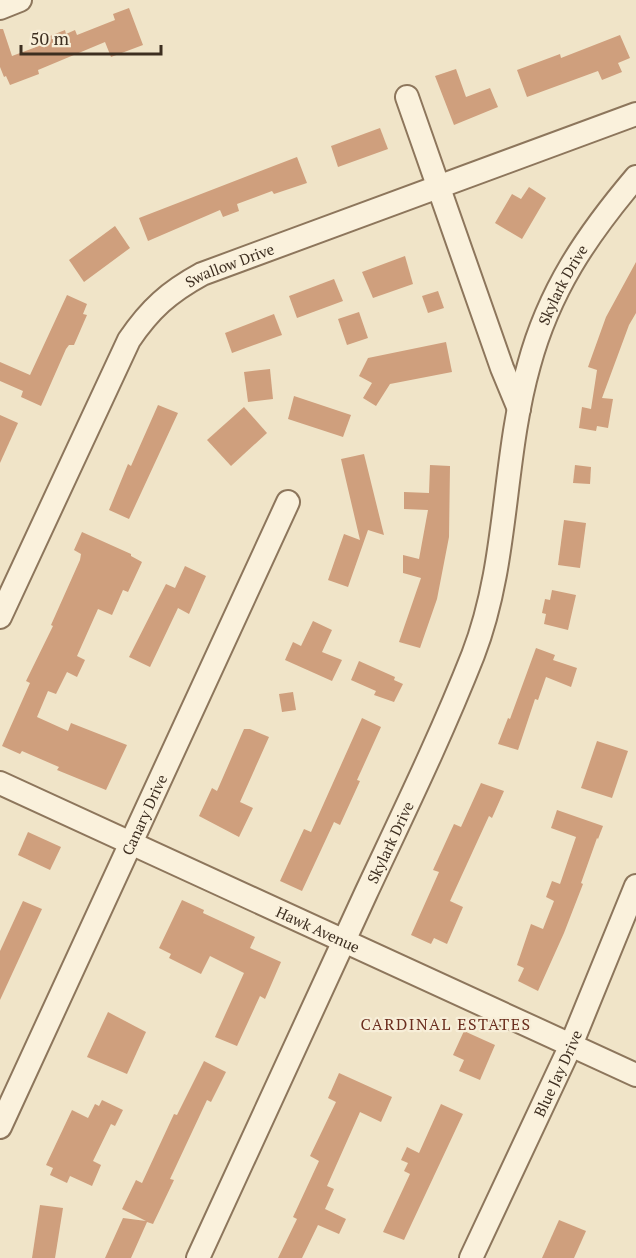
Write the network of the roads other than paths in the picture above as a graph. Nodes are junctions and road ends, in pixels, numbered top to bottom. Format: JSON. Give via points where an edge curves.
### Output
{"nodes":[{"id":1,"x":20,"y":0,"type":"edge"},
{"id":2,"x":0,"y":8,"type":"edge"},
{"id":3,"x":407,"y":98,"type":"dead end"},
{"id":4,"x":636,"y":114,"type":"edge"},
{"id":5,"x":636,"y":177,"type":"edge"},
{"id":6,"x":439,"y":186,"type":"junction"},
{"id":7,"x":519,"y":409,"type":"junction"},
{"id":8,"x":288,"y":502,"type":"dead end"},
{"id":9,"x":0,"y":617,"type":"edge"},
{"id":10,"x":0,"y":783,"type":"edge"},
{"id":11,"x":131,"y":843,"type":"junction"},
{"id":12,"x":636,"y":886,"type":"edge"},
{"id":13,"x":344,"y":941,"type":"junction"},
{"id":14,"x":571,"y":1045,"type":"junction"},
{"id":15,"x":636,"y":1075,"type":"edge"},
{"id":16,"x":0,"y":1127,"type":"edge"},
{"id":17,"x":198,"y":1258,"type":"edge"},
{"id":18,"x":471,"y":1258,"type":"edge"}],
"edges":[{"from":1,"to":2,"type":"street"},
{"from":3,"to":6,"type":"street"},
{"from":4,"to":6,"type":"street","name":"Swallow Drive"},
{"from":5,"to":7,"type":"street","name":"Skylark Drive","via":[[598,223],[564,277],[545,316]]},
{"from":6,"to":7,"type":"street"},
{"from":6,"to":9,"type":"street","name":"Swallow Drive","via":[[202,274],[162,299],[129,340]]},
{"from":7,"to":13,"type":"street","name":"Skylark Drive","via":[[497,569],[486,616],[435,743]]},
{"from":8,"to":11,"type":"street","name":"Canary Drive"},
{"from":10,"to":11,"type":"street","name":"Hawk Avenue"},
{"from":11,"to":13,"type":"street","name":"Hawk Avenue"},
{"from":11,"to":16,"type":"street","name":"Canary Drive"},
{"from":12,"to":14,"type":"street","name":"Blue Jay Drive"},
{"from":13,"to":14,"type":"street","name":"Hawk Avenue"},
{"from":13,"to":17,"type":"street","name":"Skylark Drive"},
{"from":14,"to":15,"type":"street","name":"Hawk Avenue"},
{"from":14,"to":18,"type":"street","name":"Blue Jay Drive"}]}
